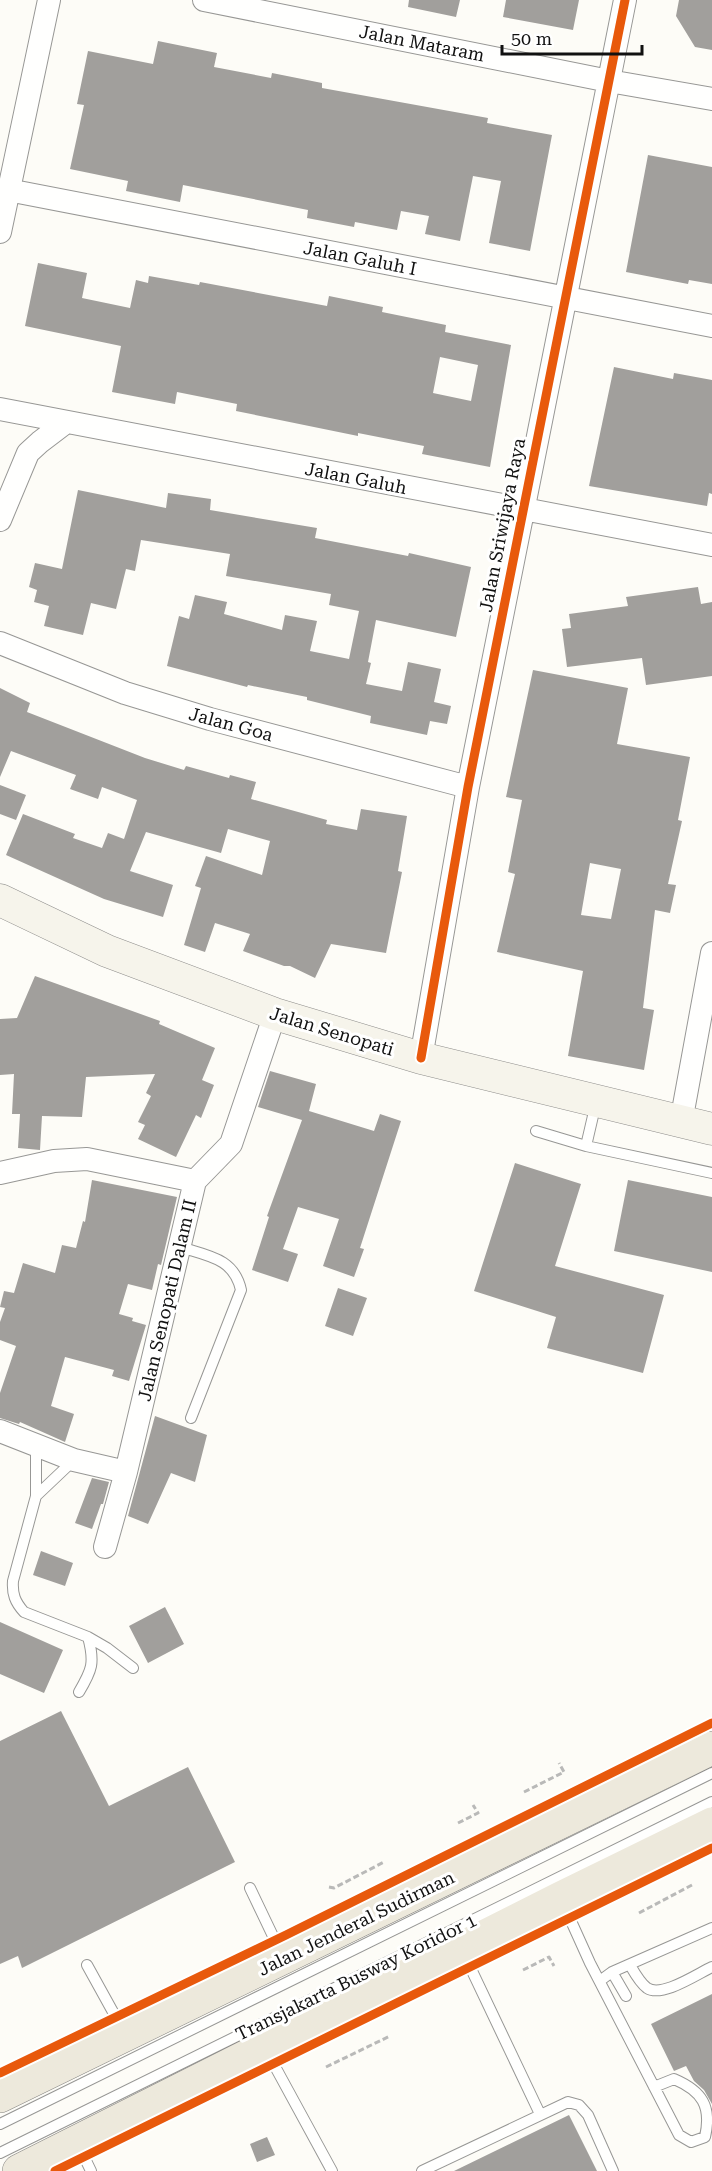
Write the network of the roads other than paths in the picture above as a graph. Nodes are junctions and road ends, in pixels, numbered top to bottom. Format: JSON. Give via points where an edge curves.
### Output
{"nodes":[{"id":1,"x":49,"y":0,"type":"edge"},
{"id":2,"x":204,"y":0,"type":"edge"},
{"id":3,"x":625,"y":0,"type":"edge"},
{"id":4,"x":298,"y":9,"type":"edge"},
{"id":5,"x":609,"y":81,"type":"junction"},
{"id":6,"x":681,"y":92,"type":"junction"},
{"id":7,"x":712,"y":92,"type":"edge"},
{"id":8,"x":712,"y":99,"type":"edge"},
{"id":9,"x":8,"y":190,"type":"junction"},
{"id":10,"x":0,"y":232,"type":"edge"},
{"id":11,"x":565,"y":298,"type":"junction"},
{"id":12,"x":712,"y":326,"type":"edge"},
{"id":13,"x":2,"y":410,"type":"edge"},
{"id":14,"x":66,"y":423,"type":"junction"},
{"id":15,"x":28,"y":453,"type":"junction"},
{"id":16,"x":522,"y":510,"type":"junction"},
{"id":17,"x":0,"y":520,"type":"edge"},
{"id":18,"x":712,"y":545,"type":"edge"},
{"id":19,"x":0,"y":643,"type":"edge"},
{"id":20,"x":468,"y":788,"type":"junction"},
{"id":21,"x":0,"y":900,"type":"edge"},
{"id":22,"x":712,"y":953,"type":"edge"},
{"id":23,"x":275,"y":1014,"type":"junction"},
{"id":24,"x":421,"y":1058,"type":"junction"},
{"id":25,"x":597,"y":1101,"type":"junction"},
{"id":26,"x":681,"y":1122,"type":"junction"},
{"id":27,"x":712,"y":1129,"type":"edge"},
{"id":28,"x":536,"y":1131,"type":"dead end"},
{"id":29,"x":586,"y":1146,"type":"junction"},
{"id":30,"x":0,"y":1173,"type":"edge"},
{"id":31,"x":712,"y":1173,"type":"edge"},
{"id":32,"x":195,"y":1181,"type":"junction"},
{"id":33,"x":180,"y":1247,"type":"junction"},
{"id":34,"x":191,"y":1418,"type":"dead end"},
{"id":35,"x":0,"y":1431,"type":"edge"},
{"id":36,"x":36,"y":1445,"type":"junction"},
{"id":37,"x":74,"y":1460,"type":"junction"},
{"id":38,"x":126,"y":1472,"type":"junction"},
{"id":39,"x":36,"y":1496,"type":"junction"},
{"id":40,"x":105,"y":1546,"type":"dead end"},
{"id":41,"x":88,"y":1637,"type":"junction"},
{"id":42,"x":133,"y":1668,"type":"dead end"},
{"id":43,"x":79,"y":1692,"type":"dead end"},
{"id":44,"x":712,"y":1748,"type":"edge"},
{"id":45,"x":712,"y":1773,"type":"edge"},
{"id":46,"x":712,"y":1802,"type":"edge"},
{"id":47,"x":712,"y":1824,"type":"edge"},
{"id":48,"x":250,"y":1888,"type":"dead end"},
{"id":49,"x":561,"y":1898,"type":"junction"},
{"id":50,"x":712,"y":1928,"type":"edge"},
{"id":51,"x":461,"y":1949,"type":"junction"},
{"id":52,"x":284,"y":1959,"type":"junction"},
{"id":53,"x":87,"y":1965,"type":"dead end"},
{"id":54,"x":630,"y":1965,"type":"junction"},
{"id":55,"x":712,"y":1966,"type":"edge"},
{"id":56,"x":612,"y":1972,"type":"junction"},
{"id":57,"x":600,"y":1980,"type":"junction"},
{"id":58,"x":626,"y":1996,"type":"dead end"},
{"id":59,"x":125,"y":2035,"type":"junction"},
{"id":60,"x":264,"y":2046,"type":"junction"},
{"id":61,"x":654,"y":2087,"type":"junction"},
{"id":62,"x":0,"y":2096,"type":"edge"},
{"id":63,"x":540,"y":2114,"type":"junction"},
{"id":64,"x":0,"y":2124,"type":"edge"},
{"id":65,"x":76,"y":2141,"type":"junction"},
{"id":66,"x":0,"y":2153,"type":"edge"},
{"id":67,"x":19,"y":2171,"type":"edge"},
{"id":68,"x":91,"y":2171,"type":"edge"},
{"id":69,"x":332,"y":2171,"type":"edge"},
{"id":70,"x":422,"y":2171,"type":"edge"},
{"id":71,"x":613,"y":2171,"type":"edge"}],
"edges":[{"from":1,"to":9,"type":"street"},
{"from":2,"to":4,"type":"street","name":"Jalan Mataram"},
{"from":3,"to":5,"type":"street","name":"Jalan Sriwijaya Raya"},
{"from":4,"to":5,"type":"street","name":"Jalan Mataram"},
{"from":5,"to":6,"type":"street","name":"Jalan Mataram"},
{"from":5,"to":11,"type":"street","name":"Jalan Sriwijaya Raya"},
{"from":6,"to":7,"type":"street"},
{"from":6,"to":8,"type":"street","name":"Jalan Mataram"},
{"from":9,"to":10,"type":"street"},
{"from":9,"to":11,"type":"street","name":"Jalan Galuh I"},
{"from":11,"to":12,"type":"street","name":"Jalan Galuh I"},
{"from":11,"to":16,"type":"street","name":"Jalan Sriwijaya Raya"},
{"from":13,"to":14,"type":"street","name":"Jalan Galuh"},
{"from":13,"to":15,"type":"street","via":[[25,428]]},
{"from":14,"to":15,"type":"street"},
{"from":14,"to":16,"type":"street","name":"Jalan Galuh"},
{"from":15,"to":17,"type":"street"},
{"from":16,"to":18,"type":"street","name":"Jalan Galuh"},
{"from":16,"to":20,"type":"street","name":"Jalan Sriwijaya Raya"},
{"from":19,"to":20,"type":"street","name":"Jalan Goa","via":[[124,693]]},
{"from":20,"to":24,"type":"street","name":"Jalan Sriwijaya Raya"},
{"from":21,"to":23,"type":"main road","name":"Jalan Senopati","via":[[107,951]]},
{"from":22,"to":26,"type":"street"},
{"from":23,"to":24,"type":"main road","name":"Jalan Senopati"},
{"from":23,"to":32,"type":"street","name":"Jalan Senopati Dalam II","via":[[231,1144]]},
{"from":24,"to":25,"type":"main road","name":"Jalan Senopati"},
{"from":25,"to":26,"type":"main road","name":"Jalan Senopati"},
{"from":25,"to":29,"type":"lane"},
{"from":26,"to":27,"type":"main road","name":"Jalan Senopati"},
{"from":28,"to":29,"type":"lane"},
{"from":29,"to":31,"type":"lane"},
{"from":30,"to":32,"type":"street","via":[[54,1161],[87,1159]]},
{"from":32,"to":33,"type":"street","name":"Jalan Senopati Dalam II"},
{"from":33,"to":34,"type":"lane","via":[[230,1265],[241,1290]]},
{"from":33,"to":38,"type":"street","name":"Jalan Senopati Dalam II"},
{"from":35,"to":36,"type":"street"},
{"from":36,"to":37,"type":"street"},
{"from":36,"to":39,"type":"lane"},
{"from":37,"to":38,"type":"street"},
{"from":37,"to":39,"type":"lane"},
{"from":38,"to":40,"type":"street","name":"Jalan Senopati Dalam II"},
{"from":39,"to":41,"type":"lane","via":[[12,1593],[24,1612]]},
{"from":41,"to":42,"type":"lane"},
{"from":41,"to":43,"type":"lane","via":[[92,1669]]},
{"from":44,"to":52,"type":"main road","name":"Jalan Jenderal Sudirman"},
{"from":45,"to":64,"type":"lane","name":"Transjakarta Busway Koridor 1"},
{"from":46,"to":66,"type":"lane","name":"Transjakarta Busway Koridor 1"},
{"from":47,"to":49,"type":"main road"},
{"from":48,"to":52,"type":"lane"},
{"from":49,"to":51,"type":"main road"},
{"from":49,"to":57,"type":"lane"},
{"from":50,"to":54,"type":"lane"},
{"from":51,"to":60,"type":"main road"},
{"from":51,"to":63,"type":"lane"},
{"from":52,"to":59,"type":"main road","name":"Jalan Jenderal Sudirman"},
{"from":53,"to":59,"type":"lane"},
{"from":54,"to":55,"type":"lane","via":[[646,1987],[656,1991]]},
{"from":54,"to":56,"type":"lane"},
{"from":56,"to":57,"type":"lane"},
{"from":56,"to":58,"type":"lane"},
{"from":57,"to":61,"type":"lane"},
{"from":59,"to":62,"type":"main road","name":"Jalan Jenderal Sudirman"},
{"from":60,"to":65,"type":"main road"},
{"from":60,"to":69,"type":"lane"},
{"from":61,"to":61,"type":"lane","via":[[674,2079],[699,2093],[709,2120],[705,2137],[691,2142],[679,2135]]},
{"from":63,"to":70,"type":"lane"},
{"from":63,"to":71,"type":"lane","via":[[568,2102],[579,2105],[588,2115]]},
{"from":65,"to":67,"type":"main road"},
{"from":65,"to":68,"type":"lane"}]}
